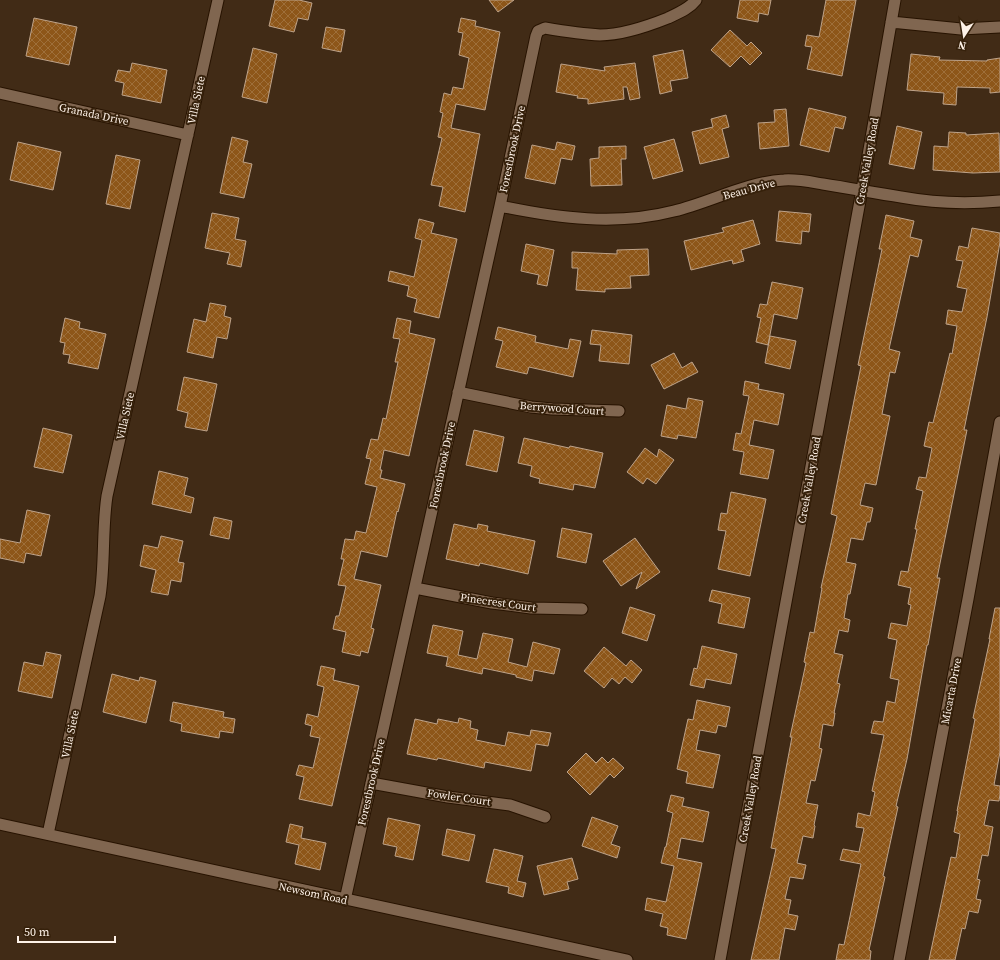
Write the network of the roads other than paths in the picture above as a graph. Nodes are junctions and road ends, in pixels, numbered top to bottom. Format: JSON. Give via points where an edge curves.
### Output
{"nodes":[{"id":1,"x":218,"y":0,"type":"edge"},
{"id":2,"x":696,"y":0,"type":"edge"},
{"id":3,"x":895,"y":0,"type":"edge"},
{"id":4,"x":891,"y":22,"type":"junction"},
{"id":5,"x":1000,"y":27,"type":"edge"},
{"id":6,"x":0,"y":93,"type":"edge"},
{"id":7,"x":188,"y":135,"type":"junction"},
{"id":8,"x":862,"y":190,"type":"junction"},
{"id":9,"x":1000,"y":201,"type":"edge"},
{"id":10,"x":500,"y":206,"type":"junction"},
{"id":11,"x":458,"y":392,"type":"junction"},
{"id":12,"x":619,"y":411,"type":"dead end"},
{"id":13,"x":1000,"y":422,"type":"edge"},
{"id":14,"x":415,"y":588,"type":"junction"},
{"id":15,"x":582,"y":609,"type":"dead end"},
{"id":16,"x":371,"y":783,"type":"junction"},
{"id":17,"x":545,"y":817,"type":"dead end"},
{"id":18,"x":0,"y":824,"type":"edge"},
{"id":19,"x":48,"y":834,"type":"junction"},
{"id":20,"x":345,"y":900,"type":"junction"},
{"id":21,"x":627,"y":960,"type":"edge"},
{"id":22,"x":720,"y":960,"type":"edge"},
{"id":23,"x":899,"y":960,"type":"edge"}],
"edges":[{"from":1,"to":7,"type":"street","name":"Villa Siete"},
{"from":2,"to":10,"type":"street","name":"Forestbrook Drive","via":[[684,10],[646,27],[628,31],[602,35],[545,28],[538,31]]},
{"from":3,"to":4,"type":"street","name":"Creek Valley Road"},
{"from":4,"to":5,"type":"street","via":[[961,29]]},
{"from":4,"to":8,"type":"street","name":"Creek Valley Road"},
{"from":6,"to":7,"type":"street","name":"Granada Drive"},
{"from":7,"to":19,"type":"street","name":"Villa Siete","via":[[107,496],[100,596]]},
{"from":8,"to":9,"type":"street","name":"Beau Drive","via":[[928,201]]},
{"from":8,"to":10,"type":"street","name":"Beau Drive","via":[[802,181],[770,181],[676,211],[620,220],[541,215]]},
{"from":8,"to":22,"type":"street","name":"Creek Valley Road"},
{"from":10,"to":11,"type":"street","name":"Forestbrook Drive"},
{"from":11,"to":12,"type":"street","name":"Berrywood Court","via":[[531,407]]},
{"from":11,"to":14,"type":"street","name":"Forestbrook Drive"},
{"from":13,"to":23,"type":"street","name":"Micarta Drive"},
{"from":14,"to":15,"type":"street","name":"Pinecrest Court","via":[[531,608]]},
{"from":14,"to":16,"type":"street","name":"Forestbrook Drive"},
{"from":16,"to":17,"type":"street","name":"Fowler Court","via":[[510,805]]},
{"from":16,"to":20,"type":"street","name":"Forestbrook Drive"},
{"from":18,"to":19,"type":"street","name":"Newsom Road"},
{"from":19,"to":20,"type":"street","name":"Newsom Road"},
{"from":20,"to":21,"type":"street","name":"Newsom Road"}]}
